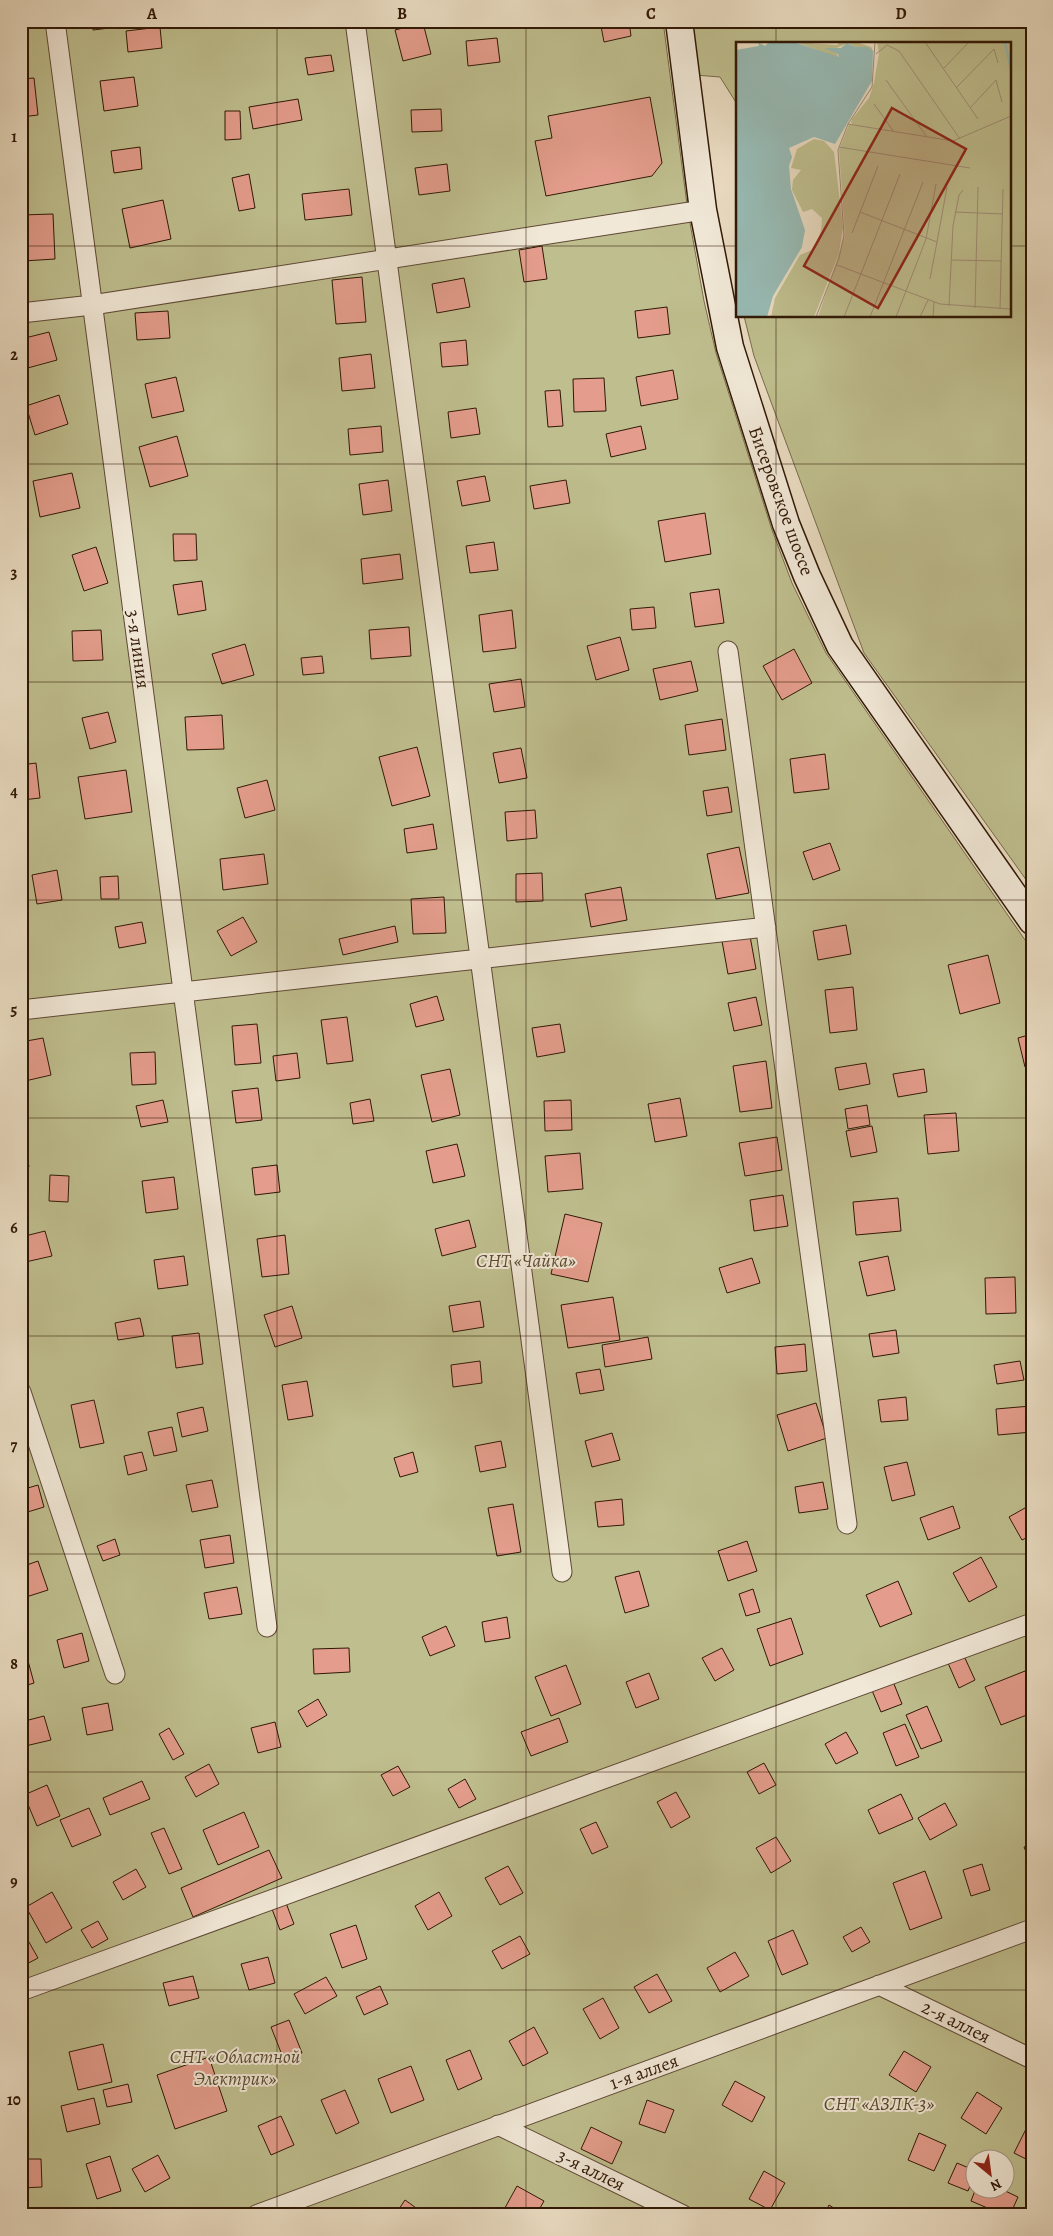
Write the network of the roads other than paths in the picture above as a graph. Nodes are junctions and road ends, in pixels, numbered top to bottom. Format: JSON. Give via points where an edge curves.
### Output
{"nodes":[{"id":1,"x":55,"y":21,"type":"edge"},
{"id":2,"x":355,"y":21,"type":"edge"},
{"id":3,"x":679,"y":21,"type":"edge"},
{"id":4,"x":703,"y":210,"type":"junction"},
{"id":5,"x":386,"y":259,"type":"junction"},
{"id":6,"x":92,"y":305,"type":"junction"},
{"id":7,"x":21,"y":313,"type":"edge"},
{"id":8,"x":728,"y":651,"type":"dead end"},
{"id":9,"x":1032,"y":921,"type":"edge"},
{"id":10,"x":766,"y":927,"type":"junction"},
{"id":11,"x":480,"y":959,"type":"junction"},
{"id":12,"x":183,"y":992,"type":"junction"},
{"id":13,"x":21,"y":1010,"type":"edge"},
{"id":14,"x":21,"y":1392,"type":"edge"},
{"id":15,"x":847,"y":1524,"type":"dead end"},
{"id":16,"x":562,"y":1572,"type":"dead end"},
{"id":17,"x":1032,"y":1623,"type":"edge"},
{"id":18,"x":267,"y":1627,"type":"dead end"},
{"id":19,"x":115,"y":1674,"type":"dead end"},
{"id":20,"x":1032,"y":1929,"type":"edge"},
{"id":21,"x":879,"y":1985,"type":"junction"},
{"id":22,"x":21,"y":1992,"type":"edge"},
{"id":23,"x":1032,"y":2059,"type":"edge"},
{"id":24,"x":498,"y":2125,"type":"junction"},
{"id":25,"x":256,"y":2215,"type":"edge"},
{"id":26,"x":683,"y":2215,"type":"edge"}],
"edges":[{"from":1,"to":6,"type":"street","name":"3-я линия"},
{"from":2,"to":5,"type":"street"},
{"from":3,"to":4,"type":"main road","name":"Бисеровское шоссе"},
{"from":4,"to":5,"type":"street"},
{"from":4,"to":9,"type":"main road","name":"Бисеровское шоссе","via":[[730,347],[786,524],[807,576],[840,646]]},
{"from":5,"to":6,"type":"street"},
{"from":5,"to":11,"type":"street"},
{"from":6,"to":7,"type":"street"},
{"from":6,"to":12,"type":"street","name":"3-я линия"},
{"from":8,"to":10,"type":"street"},
{"from":10,"to":11,"type":"street"},
{"from":10,"to":15,"type":"street"},
{"from":11,"to":12,"type":"street"},
{"from":11,"to":16,"type":"street"},
{"from":12,"to":13,"type":"street"},
{"from":12,"to":18,"type":"street","name":"3-я линия"},
{"from":14,"to":19,"type":"street"},
{"from":17,"to":22,"type":"street"},
{"from":20,"to":21,"type":"street","name":"1-я аллея"},
{"from":21,"to":23,"type":"street","name":"2-я аллея"},
{"from":21,"to":24,"type":"street","name":"1-я аллея"},
{"from":24,"to":25,"type":"street","name":"1-я аллея"},
{"from":24,"to":26,"type":"street","name":"3-я аллея"}]}
